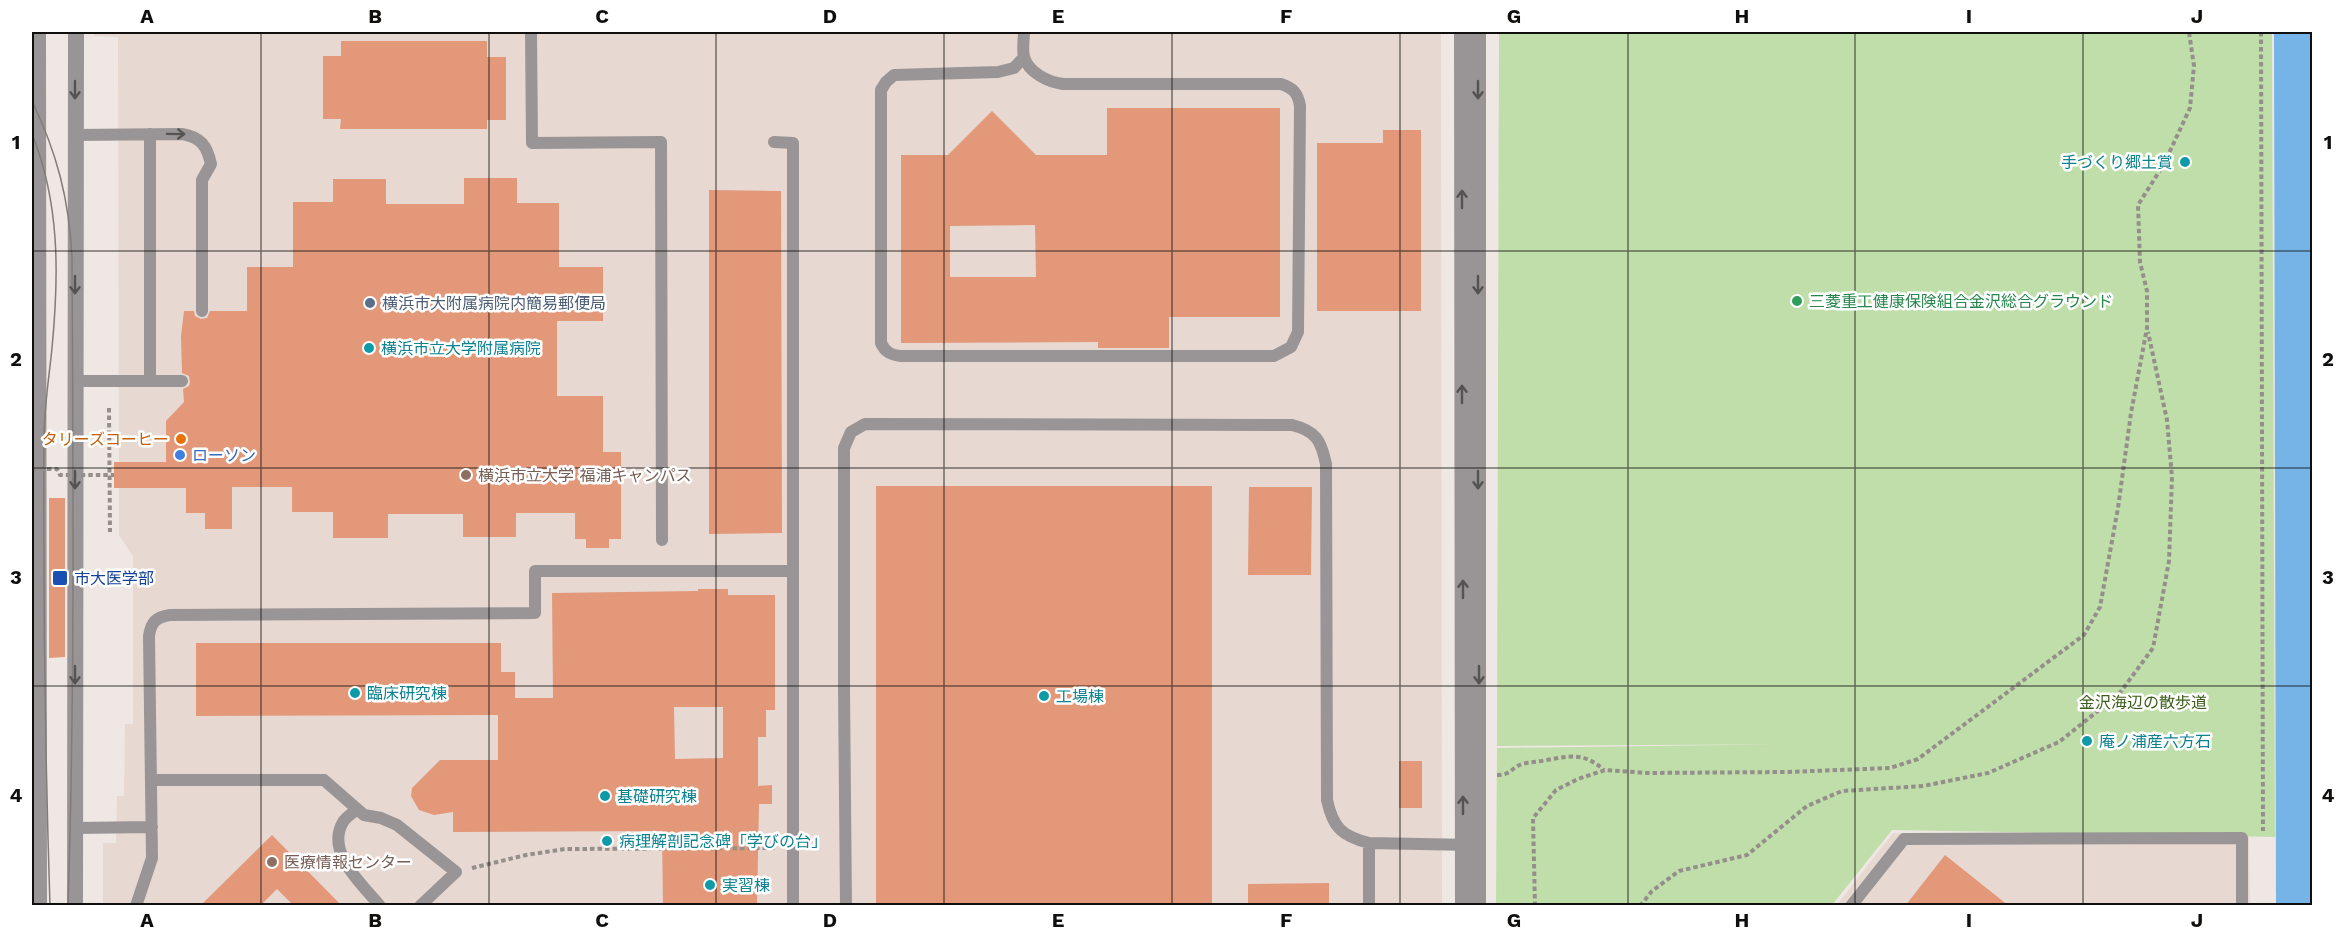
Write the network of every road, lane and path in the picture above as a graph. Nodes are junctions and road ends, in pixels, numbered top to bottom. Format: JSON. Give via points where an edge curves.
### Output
{"nodes":[{"id":1,"x":38,"y":32,"type":"edge"},
{"id":2,"x":76,"y":32,"type":"edge"},
{"id":3,"x":531,"y":32,"type":"edge"},
{"id":4,"x":1024,"y":32,"type":"edge"},
{"id":5,"x":1462,"y":32,"type":"edge"},
{"id":6,"x":1478,"y":32,"type":"edge"},
{"id":7,"x":2189,"y":32,"type":"edge"},
{"id":8,"x":2261,"y":32,"type":"edge"},
{"id":9,"x":1024,"y":57,"type":"junction"},
{"id":10,"x":150,"y":134,"type":"junction"},
{"id":11,"x":75,"y":135,"type":"junction"},
{"id":12,"x":774,"y":142,"type":"dead end"},
{"id":13,"x":202,"y":310,"type":"dead end"},
{"id":14,"x":2147,"y":328,"type":"junction"},
{"id":15,"x":75,"y":381,"type":"junction"},
{"id":16,"x":150,"y":381,"type":"junction"},
{"id":17,"x":182,"y":381,"type":"dead end"},
{"id":18,"x":109,"y":408,"type":"dead end"},
{"id":19,"x":32,"y":469,"type":"edge"},
{"id":20,"x":112,"y":475,"type":"junction"},
{"id":21,"x":110,"y":532,"type":"dead end"},
{"id":22,"x":662,"y":540,"type":"dead end"},
{"id":23,"x":793,"y":572,"type":"junction"},
{"id":24,"x":1605,"y":770,"type":"junction"},
{"id":25,"x":1479,"y":775,"type":"junction"},
{"id":26,"x":151,"y":780,"type":"junction"},
{"id":27,"x":357,"y":809,"type":"junction"},
{"id":28,"x":152,"y":827,"type":"junction"},
{"id":29,"x":75,"y":828,"type":"junction"},
{"id":30,"x":2263,"y":831,"type":"dead end"},
{"id":31,"x":1368,"y":843,"type":"junction"},
{"id":32,"x":1471,"y":845,"type":"junction"},
{"id":33,"x":793,"y":848,"type":"junction"},
{"id":34,"x":456,"y":872,"type":"junction"},
{"id":35,"x":39,"y":906,"type":"edge"},
{"id":36,"x":75,"y":906,"type":"edge"},
{"id":37,"x":136,"y":906,"type":"edge"},
{"id":38,"x":380,"y":906,"type":"edge"},
{"id":39,"x":420,"y":906,"type":"edge"},
{"id":40,"x":793,"y":906,"type":"edge"},
{"id":41,"x":846,"y":906,"type":"edge"},
{"id":42,"x":1369,"y":906,"type":"edge"},
{"id":43,"x":1463,"y":906,"type":"edge"},
{"id":44,"x":1478,"y":906,"type":"edge"},
{"id":45,"x":1535,"y":906,"type":"edge"},
{"id":46,"x":1640,"y":906,"type":"edge"},
{"id":47,"x":1851,"y":906,"type":"edge"},
{"id":48,"x":2242,"y":906,"type":"edge"}],
"edges":[{"from":1,"to":35,"type":"street"},
{"from":2,"to":11,"type":"street","one_way":true},
{"from":3,"to":22,"type":"lane","via":[[532,143],[661,142]]},
{"from":4,"to":9,"type":"lane"},
{"from":32,"to":5,"type":"street","one_way":true},
{"from":6,"to":25,"type":"street","one_way":true},
{"from":7,"to":14,"type":"path","via":[[2194,66],[2190,108],[2164,164],[2138,205]]},
{"from":8,"to":30,"type":"path"},
{"from":9,"to":9,"type":"lane","via":[[1040,76],[1063,84],[1281,84],[1296,92],[1300,106],[1298,332],[1291,346],[1274,357],[901,357],[883,348],[881,90],[894,75],[998,72],[1014,68]]},
{"from":10,"to":11,"type":"lane"},
{"from":10,"to":13,"type":"lane","one_way":true,"via":[[194,136],[208,151],[211,164],[202,180]]},
{"from":10,"to":16,"type":"lane"},
{"from":11,"to":15,"type":"street","one_way":true},
{"from":12,"to":23,"type":"lane","via":[[793,143]]},
{"from":14,"to":24,"type":"path","via":[[2100,607],[2084,635],[1918,759],[1890,768],[1647,773]]},
{"from":14,"to":46,"type":"path","via":[[2166,420],[2172,477],[2169,561],[2153,648],[2119,694],[2059,742],[1988,773],[1923,786],[1842,791],[1807,806],[1747,855],[1679,871],[1652,891]]},
{"from":15,"to":16,"type":"lane"},
{"from":15,"to":29,"type":"street","one_way":true},
{"from":16,"to":17,"type":"lane"},
{"from":18,"to":20,"type":"path"},
{"from":19,"to":20,"type":"path","bridge":true,"via":[[57,469],[60,475]]},
{"from":20,"to":21,"type":"path"},
{"from":23,"to":26,"type":"lane","via":[[536,572],[535,613],[162,616],[150,626],[149,636]]},
{"from":23,"to":33,"type":"lane"},
{"from":24,"to":25,"type":"path","via":[[1592,760],[1569,756],[1520,765],[1507,775]]},
{"from":24,"to":45,"type":"path","via":[[1556,790],[1533,818]]},
{"from":25,"to":32,"type":"street"},
{"from":26,"to":27,"type":"lane","via":[[324,780]]},
{"from":26,"to":28,"type":"lane"},
{"from":27,"to":34,"type":"lane","via":[[397,825]]},
{"from":27,"to":38,"type":"lane","via":[[343,822],[338,840],[341,854]]},
{"from":28,"to":29,"type":"lane"},
{"from":28,"to":37,"type":"lane","via":[[152,858]]},
{"from":29,"to":36,"type":"street"},
{"from":31,"to":32,"type":"lane"},
{"from":31,"to":41,"type":"lane","via":[[1339,830],[1330,816],[1327,800],[1326,464],[1317,438],[1307,429],[1292,425],[865,424],[851,432],[844,448]]},
{"from":31,"to":42,"type":"lane"},
{"from":32,"to":43,"type":"street"},
{"from":32,"to":44,"type":"street"},
{"from":33,"to":34,"type":"path","via":[[565,849]]},
{"from":33,"to":40,"type":"lane"},
{"from":34,"to":39,"type":"lane"},
{"from":47,"to":48,"type":"lane","via":[[1904,840],[2207,838],[2242,838]]}]}
